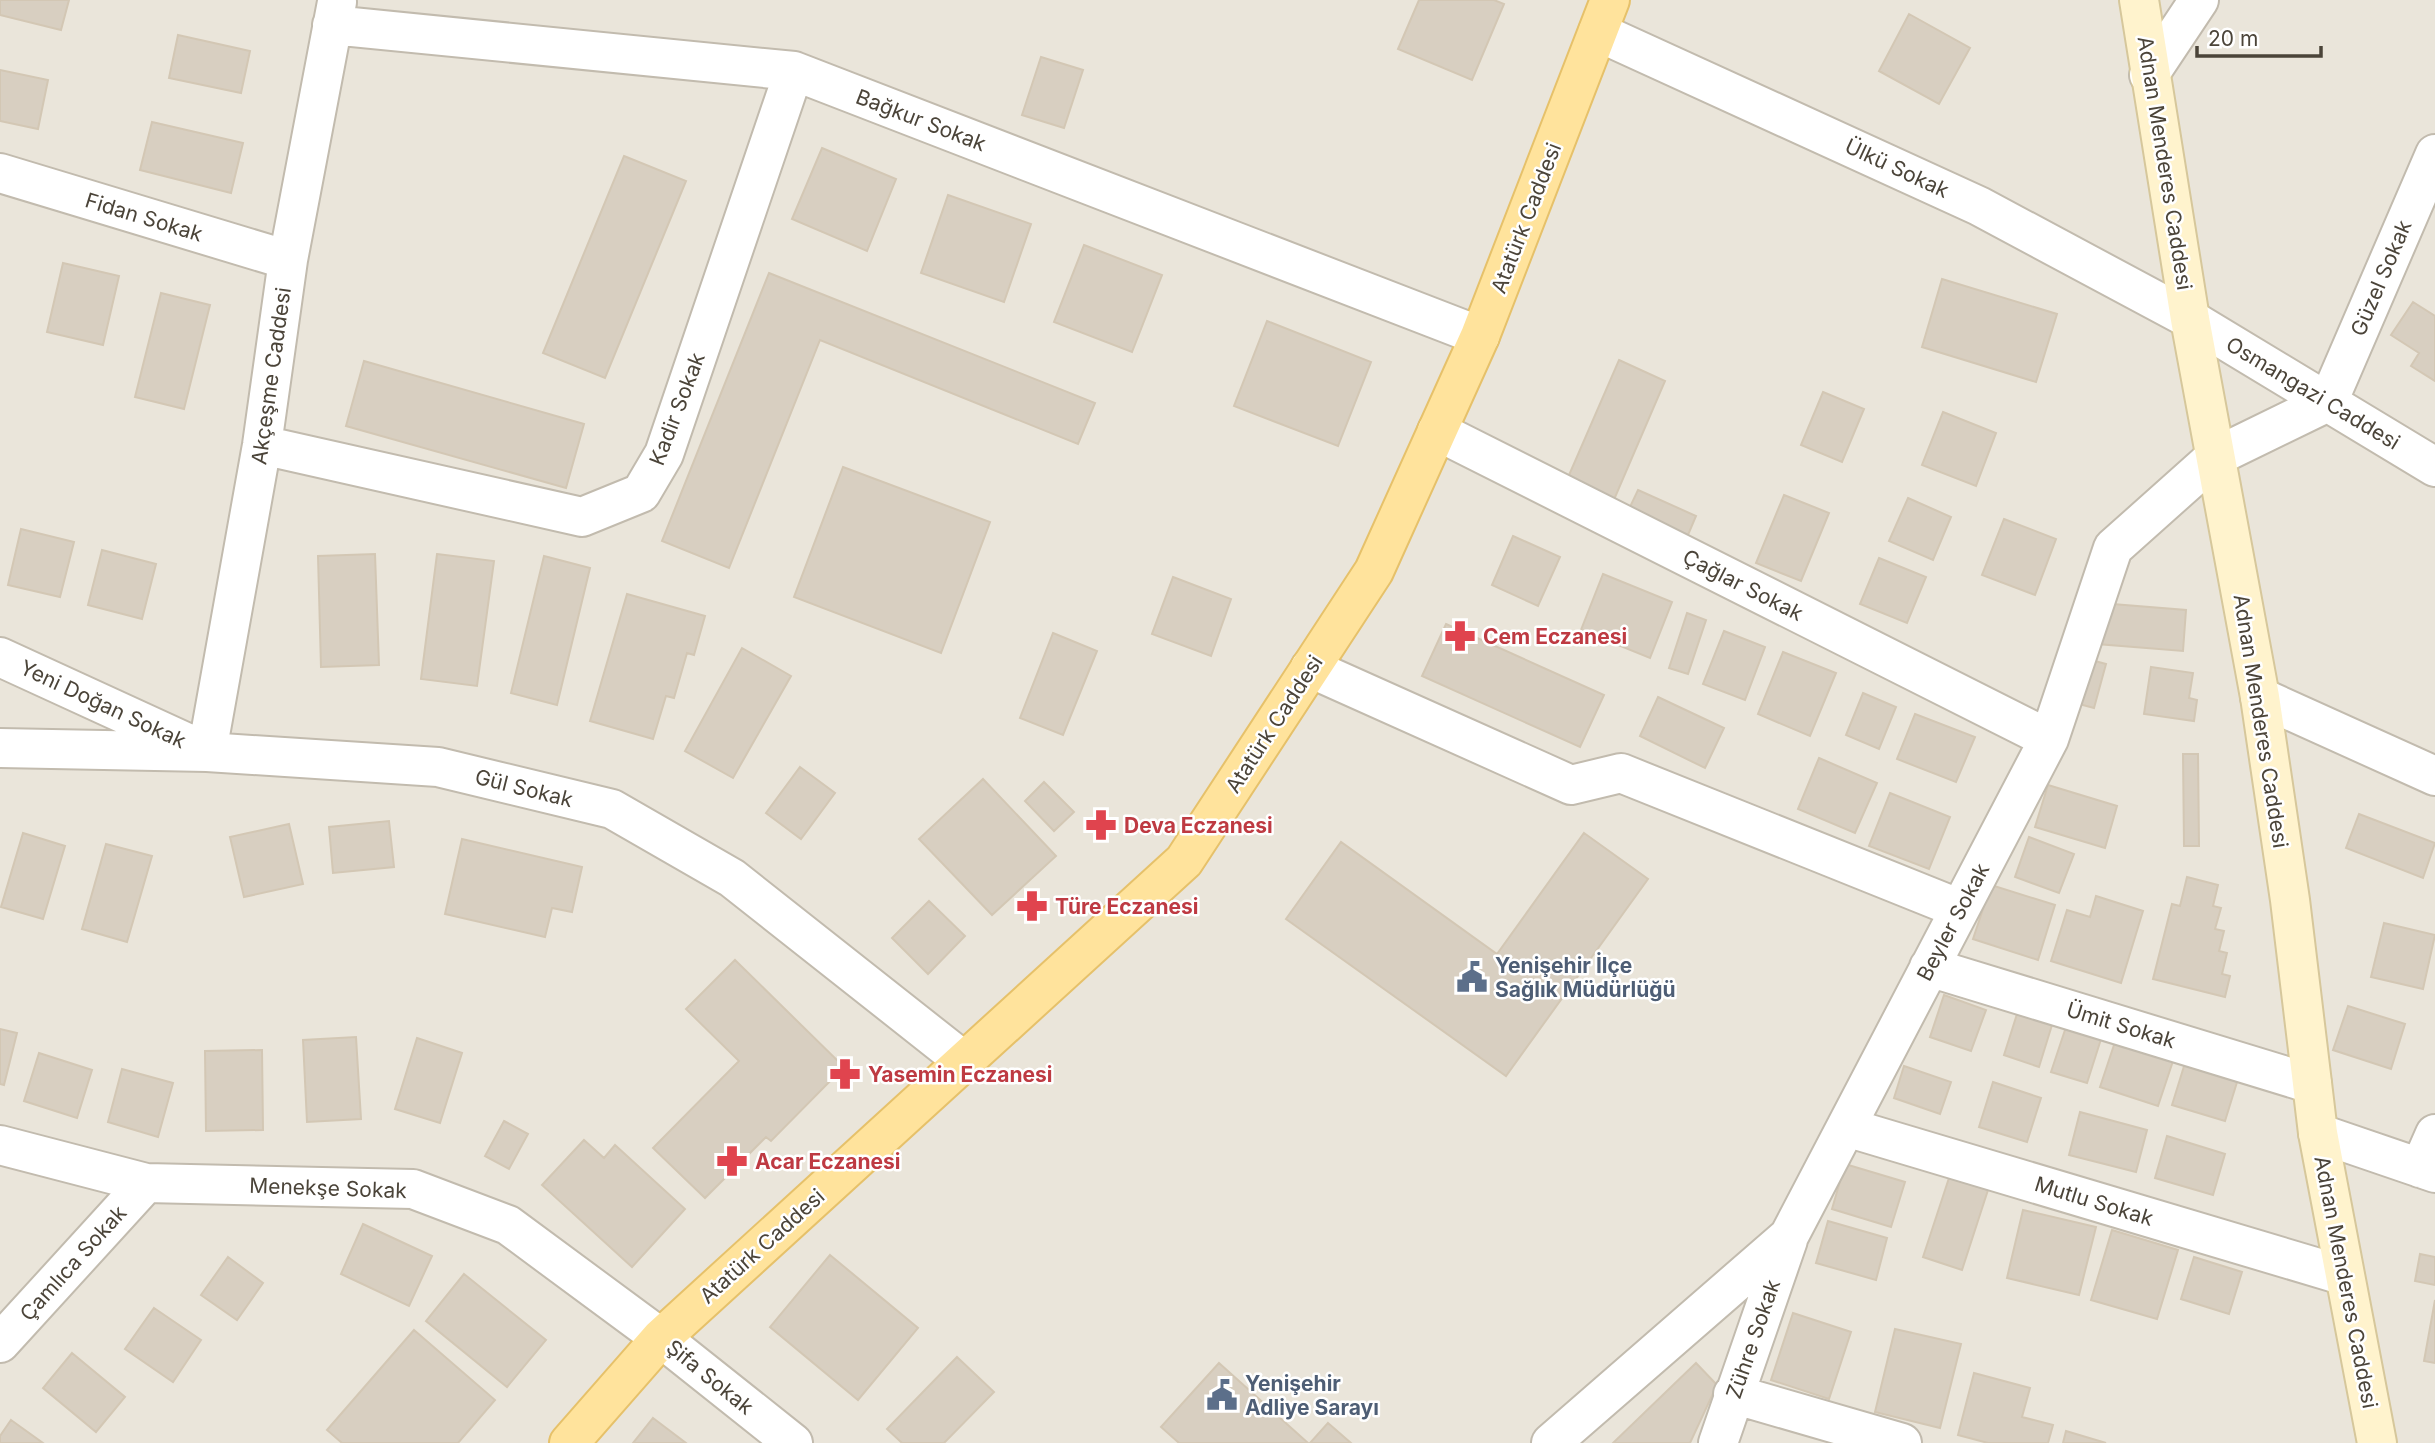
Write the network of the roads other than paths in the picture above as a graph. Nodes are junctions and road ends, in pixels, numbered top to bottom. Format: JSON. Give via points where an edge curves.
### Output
{"nodes":[{"id":1,"x":2139,"y":0,"type":"edge"},
{"id":2,"x":2199,"y":0,"type":"edge"},
{"id":3,"x":335,"y":13,"type":"edge"},
{"id":4,"x":1604,"y":16,"type":"edge"},
{"id":5,"x":794,"y":71,"type":"junction"},
{"id":6,"x":2149,"y":75,"type":"junction"},
{"id":7,"x":2435,"y":153,"type":"edge"},
{"id":8,"x":0,"y":173,"type":"edge"},
{"id":9,"x":288,"y":260,"type":"junction"},
{"id":10,"x":2190,"y":319,"type":"junction"},
{"id":11,"x":1480,"y":336,"type":"junction"},
{"id":12,"x":2328,"y":402,"type":"junction"},
{"id":13,"x":1437,"y":431,"type":"junction"},
{"id":14,"x":262,"y":445,"type":"junction"},
{"id":15,"x":2216,"y":457,"type":"junction"},
{"id":16,"x":2435,"y":467,"type":"edge"},
{"id":17,"x":0,"y":657,"type":"edge"},
{"id":18,"x":1310,"y":668,"type":"junction"},
{"id":19,"x":2260,"y":697,"type":"junction"},
{"id":20,"x":2049,"y":739,"type":"junction"},
{"id":21,"x":0,"y":748,"type":"edge"},
{"id":22,"x":207,"y":752,"type":"junction"},
{"id":23,"x":2435,"y":776,"type":"edge"},
{"id":24,"x":1960,"y":909,"type":"junction"},
{"id":25,"x":1930,"y":967,"type":"junction"},
{"id":26,"x":965,"y":1062,"type":"junction"},
{"id":27,"x":2312,"y":1084,"type":"junction"},
{"id":28,"x":1846,"y":1127,"type":"junction"},
{"id":29,"x":2318,"y":1133,"type":"junction"},
{"id":30,"x":0,"y":1145,"type":"edge"},
{"id":31,"x":2430,"y":1158,"type":"edge"},
{"id":32,"x":146,"y":1183,"type":"junction"},
{"id":33,"x":1789,"y":1236,"type":"junction"},
{"id":34,"x":2343,"y":1275,"type":"junction"},
{"id":35,"x":660,"y":1338,"type":"junction"},
{"id":36,"x":0,"y":1343,"type":"edge"},
{"id":37,"x":1733,"y":1394,"type":"junction"},
{"id":38,"x":569,"y":1443,"type":"edge"},
{"id":39,"x":793,"y":1443,"type":"edge"},
{"id":40,"x":1551,"y":1443,"type":"edge"},
{"id":41,"x":1718,"y":1443,"type":"edge"},
{"id":42,"x":1902,"y":1443,"type":"edge"},
{"id":43,"x":2377,"y":1443,"type":"edge"}],
"edges":[{"from":1,"to":6,"type":"street","name":"Adnan Menderes Caddesi"},
{"from":2,"to":6,"type":"street"},
{"from":3,"to":5,"type":"street","name":"Bağkur Sokak"},
{"from":3,"to":9,"type":"street","name":"Akçeşme Caddesi"},
{"from":4,"to":10,"type":"street","name":"Ülkü Sokak"},
{"from":4,"to":11,"type":"main road","name":"Atatürk Caddesi"},
{"from":5,"to":11,"type":"street","name":"Bağkur Sokak"},
{"from":5,"to":14,"type":"street","name":"Kadir Sokak","via":[[664,454],[641,493],[582,517]]},
{"from":6,"to":10,"type":"street","name":"Adnan Menderes Caddesi"},
{"from":7,"to":12,"type":"street","name":"Güzel Sokak"},
{"from":8,"to":9,"type":"street","name":"Fidan Sokak"},
{"from":9,"to":14,"type":"street","name":"Akçeşme Caddesi"},
{"from":10,"to":12,"type":"street","name":"Osmangazi Caddesi"},
{"from":10,"to":15,"type":"street","name":"Adnan Menderes Caddesi"},
{"from":11,"to":13,"type":"main road","name":"Atatürk Caddesi"},
{"from":12,"to":15,"type":"street","name":"Beyler Sokak"},
{"from":12,"to":16,"type":"street","name":"Osmangazi Caddesi"},
{"from":13,"to":18,"type":"main road","name":"Atatürk Caddesi","via":[[1374,571]]},
{"from":13,"to":20,"type":"street","name":"Çağlar Sokak"},
{"from":14,"to":22,"type":"street","name":"Akçeşme Caddesi"},
{"from":15,"to":19,"type":"street","name":"Adnan Menderes Caddesi"},
{"from":15,"to":20,"type":"street","name":"Beyler Sokak","via":[[2113,548]]},
{"from":17,"to":22,"type":"street","name":"Yeni Doğan Sokak"},
{"from":18,"to":24,"type":"street","via":[[1571,785],[1621,773]]},
{"from":18,"to":26,"type":"main road","name":"Atatürk Caddesi","via":[[1184,860]]},
{"from":19,"to":23,"type":"street"},
{"from":19,"to":27,"type":"street","name":"Adnan Menderes Caddesi"},
{"from":20,"to":24,"type":"street","name":"Beyler Sokak"},
{"from":21,"to":22,"type":"street","name":"Gül Sokak"},
{"from":22,"to":26,"type":"street","name":"Gül Sokak","via":[[438,767],[612,809],[733,878]]},
{"from":24,"to":25,"type":"street","name":"Beyler Sokak"},
{"from":25,"to":27,"type":"street","name":"Ümit Sokak"},
{"from":25,"to":28,"type":"street","name":"Beyler Sokak"},
{"from":26,"to":35,"type":"main road","name":"Atatürk Caddesi"},
{"from":27,"to":29,"type":"street","name":"Adnan Menderes Caddesi"},
{"from":28,"to":33,"type":"street","name":"Beyler Sokak"},
{"from":28,"to":34,"type":"street","name":"Mutlu Sokak"},
{"from":29,"to":31,"type":"street"},
{"from":29,"to":34,"type":"street","name":"Adnan Menderes Caddesi"},
{"from":30,"to":32,"type":"street","name":"Menekşe Sokak"},
{"from":32,"to":35,"type":"street","name":"Menekşe Sokak","via":[[412,1189],[508,1225]]},
{"from":32,"to":36,"type":"street","name":"Çamlıca Sokak"},
{"from":33,"to":37,"type":"street","name":"Zühre Sokak"},
{"from":33,"to":40,"type":"street","name":"Beyler Sokak"},
{"from":34,"to":43,"type":"street","name":"Adnan Menderes Caddesi"},
{"from":35,"to":38,"type":"main road","name":"Atatürk Caddesi"},
{"from":35,"to":39,"type":"street","name":"Şifa Sokak"},
{"from":37,"to":41,"type":"street","name":"Zühre Sokak"},
{"from":37,"to":42,"type":"street"}]}
